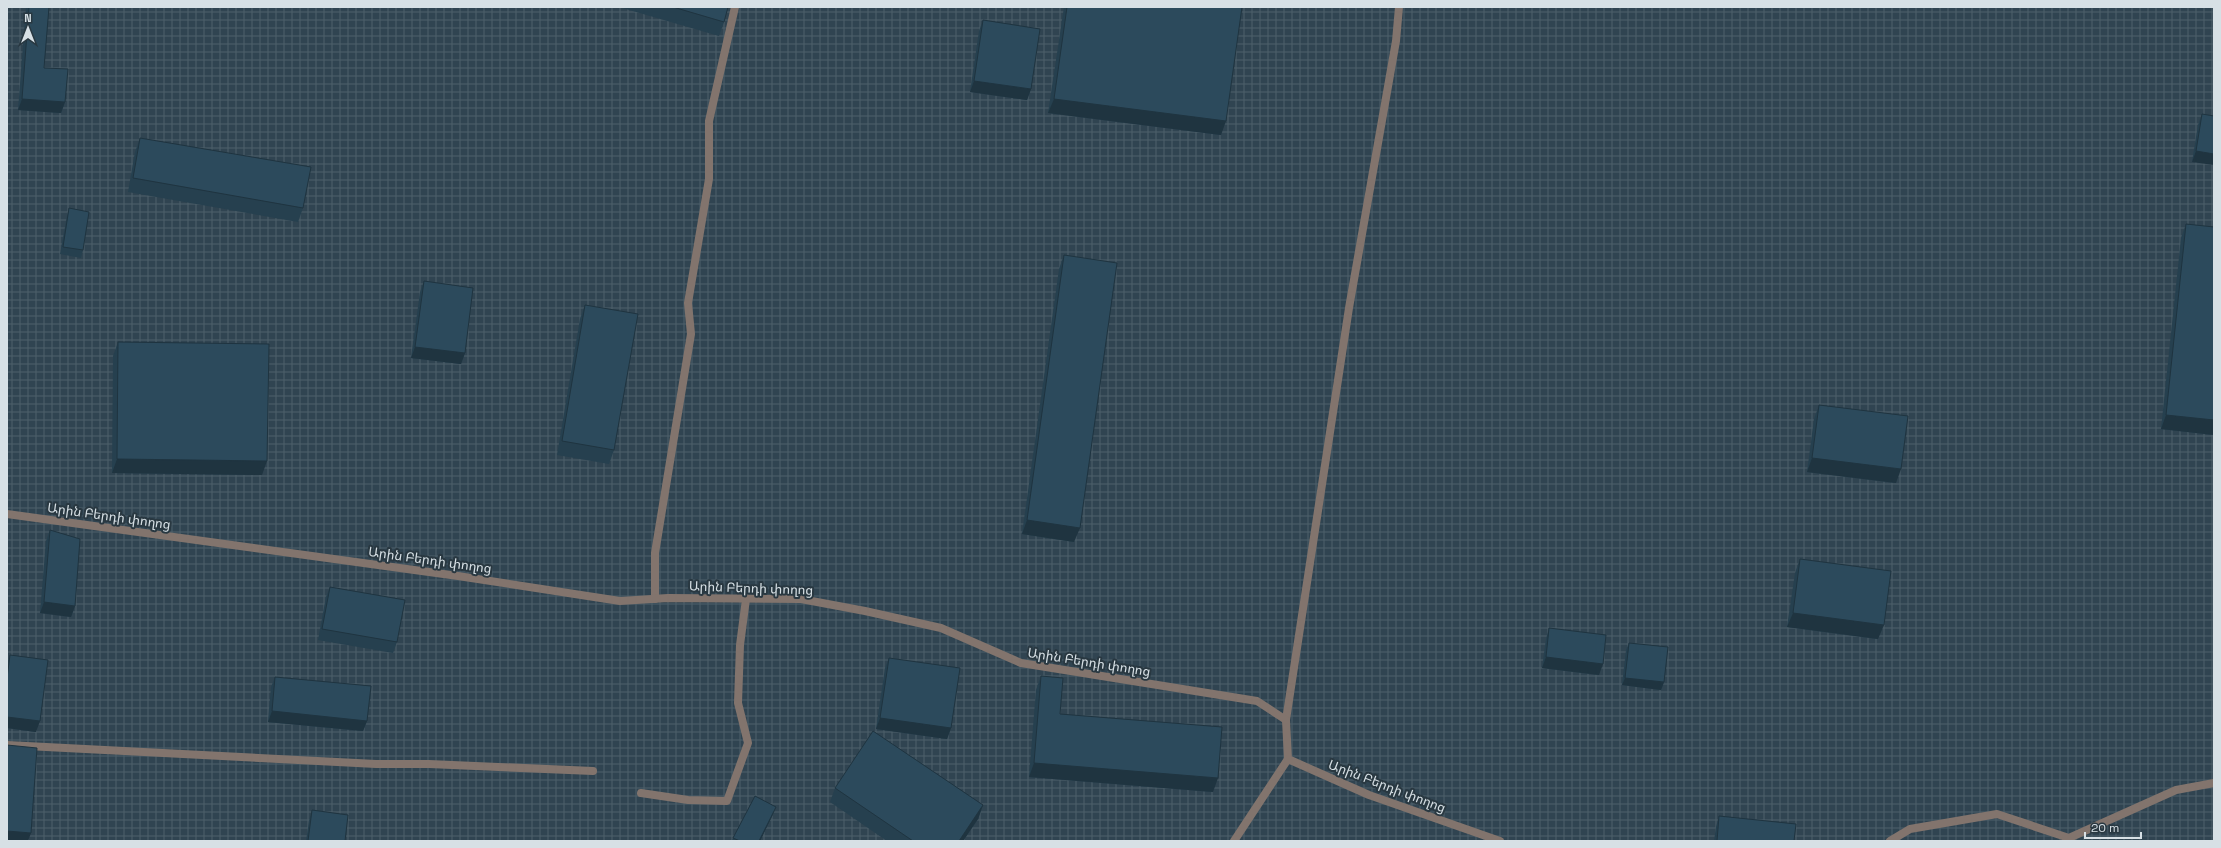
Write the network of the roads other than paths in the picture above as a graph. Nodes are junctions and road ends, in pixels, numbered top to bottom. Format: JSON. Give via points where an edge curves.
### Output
{"nodes":[{"id":1,"x":735,"y":7,"type":"edge"},
{"id":2,"x":1399,"y":7,"type":"edge"},
{"id":3,"x":7,"y":514,"type":"edge"},
{"id":4,"x":655,"y":599,"type":"junction"},
{"id":5,"x":746,"y":599,"type":"junction"},
{"id":6,"x":1286,"y":720,"type":"junction"},
{"id":7,"x":7,"y":744,"type":"edge"},
{"id":8,"x":1288,"y":759,"type":"junction"},
{"id":9,"x":593,"y":770,"type":"dead end"},
{"id":10,"x":2214,"y":783,"type":"edge"},
{"id":11,"x":642,"y":792,"type":"dead end"},
{"id":12,"x":1234,"y":841,"type":"edge"},
{"id":13,"x":1500,"y":841,"type":"edge"},
{"id":14,"x":1890,"y":841,"type":"edge"}],
"edges":[{"from":1,"to":4,"type":"street","via":[[709,121],[709,179],[688,303],[691,334],[655,553]]},
{"from":2,"to":6,"type":"street","via":[[1396,41],[1349,308]]},
{"from":3,"to":4,"type":"street","name":"Արին Բերդի փողոց","via":[[620,601]]},
{"from":4,"to":5,"type":"street","name":"Արին Բերդի փողոց"},
{"from":5,"to":6,"type":"street","name":"Արին Բերդի փողոց","via":[[801,599],[941,628],[1021,663],[1257,701]]},
{"from":5,"to":11,"type":"street","via":[[740,645],[738,703],[748,743],[727,801],[688,800]]},
{"from":6,"to":8,"type":"street"},
{"from":7,"to":9,"type":"street","via":[[376,764]]},
{"from":8,"to":12,"type":"street"},
{"from":8,"to":13,"type":"street","name":"Արին Բերդի փողոց","via":[[1369,795]]},
{"from":10,"to":14,"type":"street","via":[[2176,790],[2068,838],[1997,814],[1910,829]]}]}
